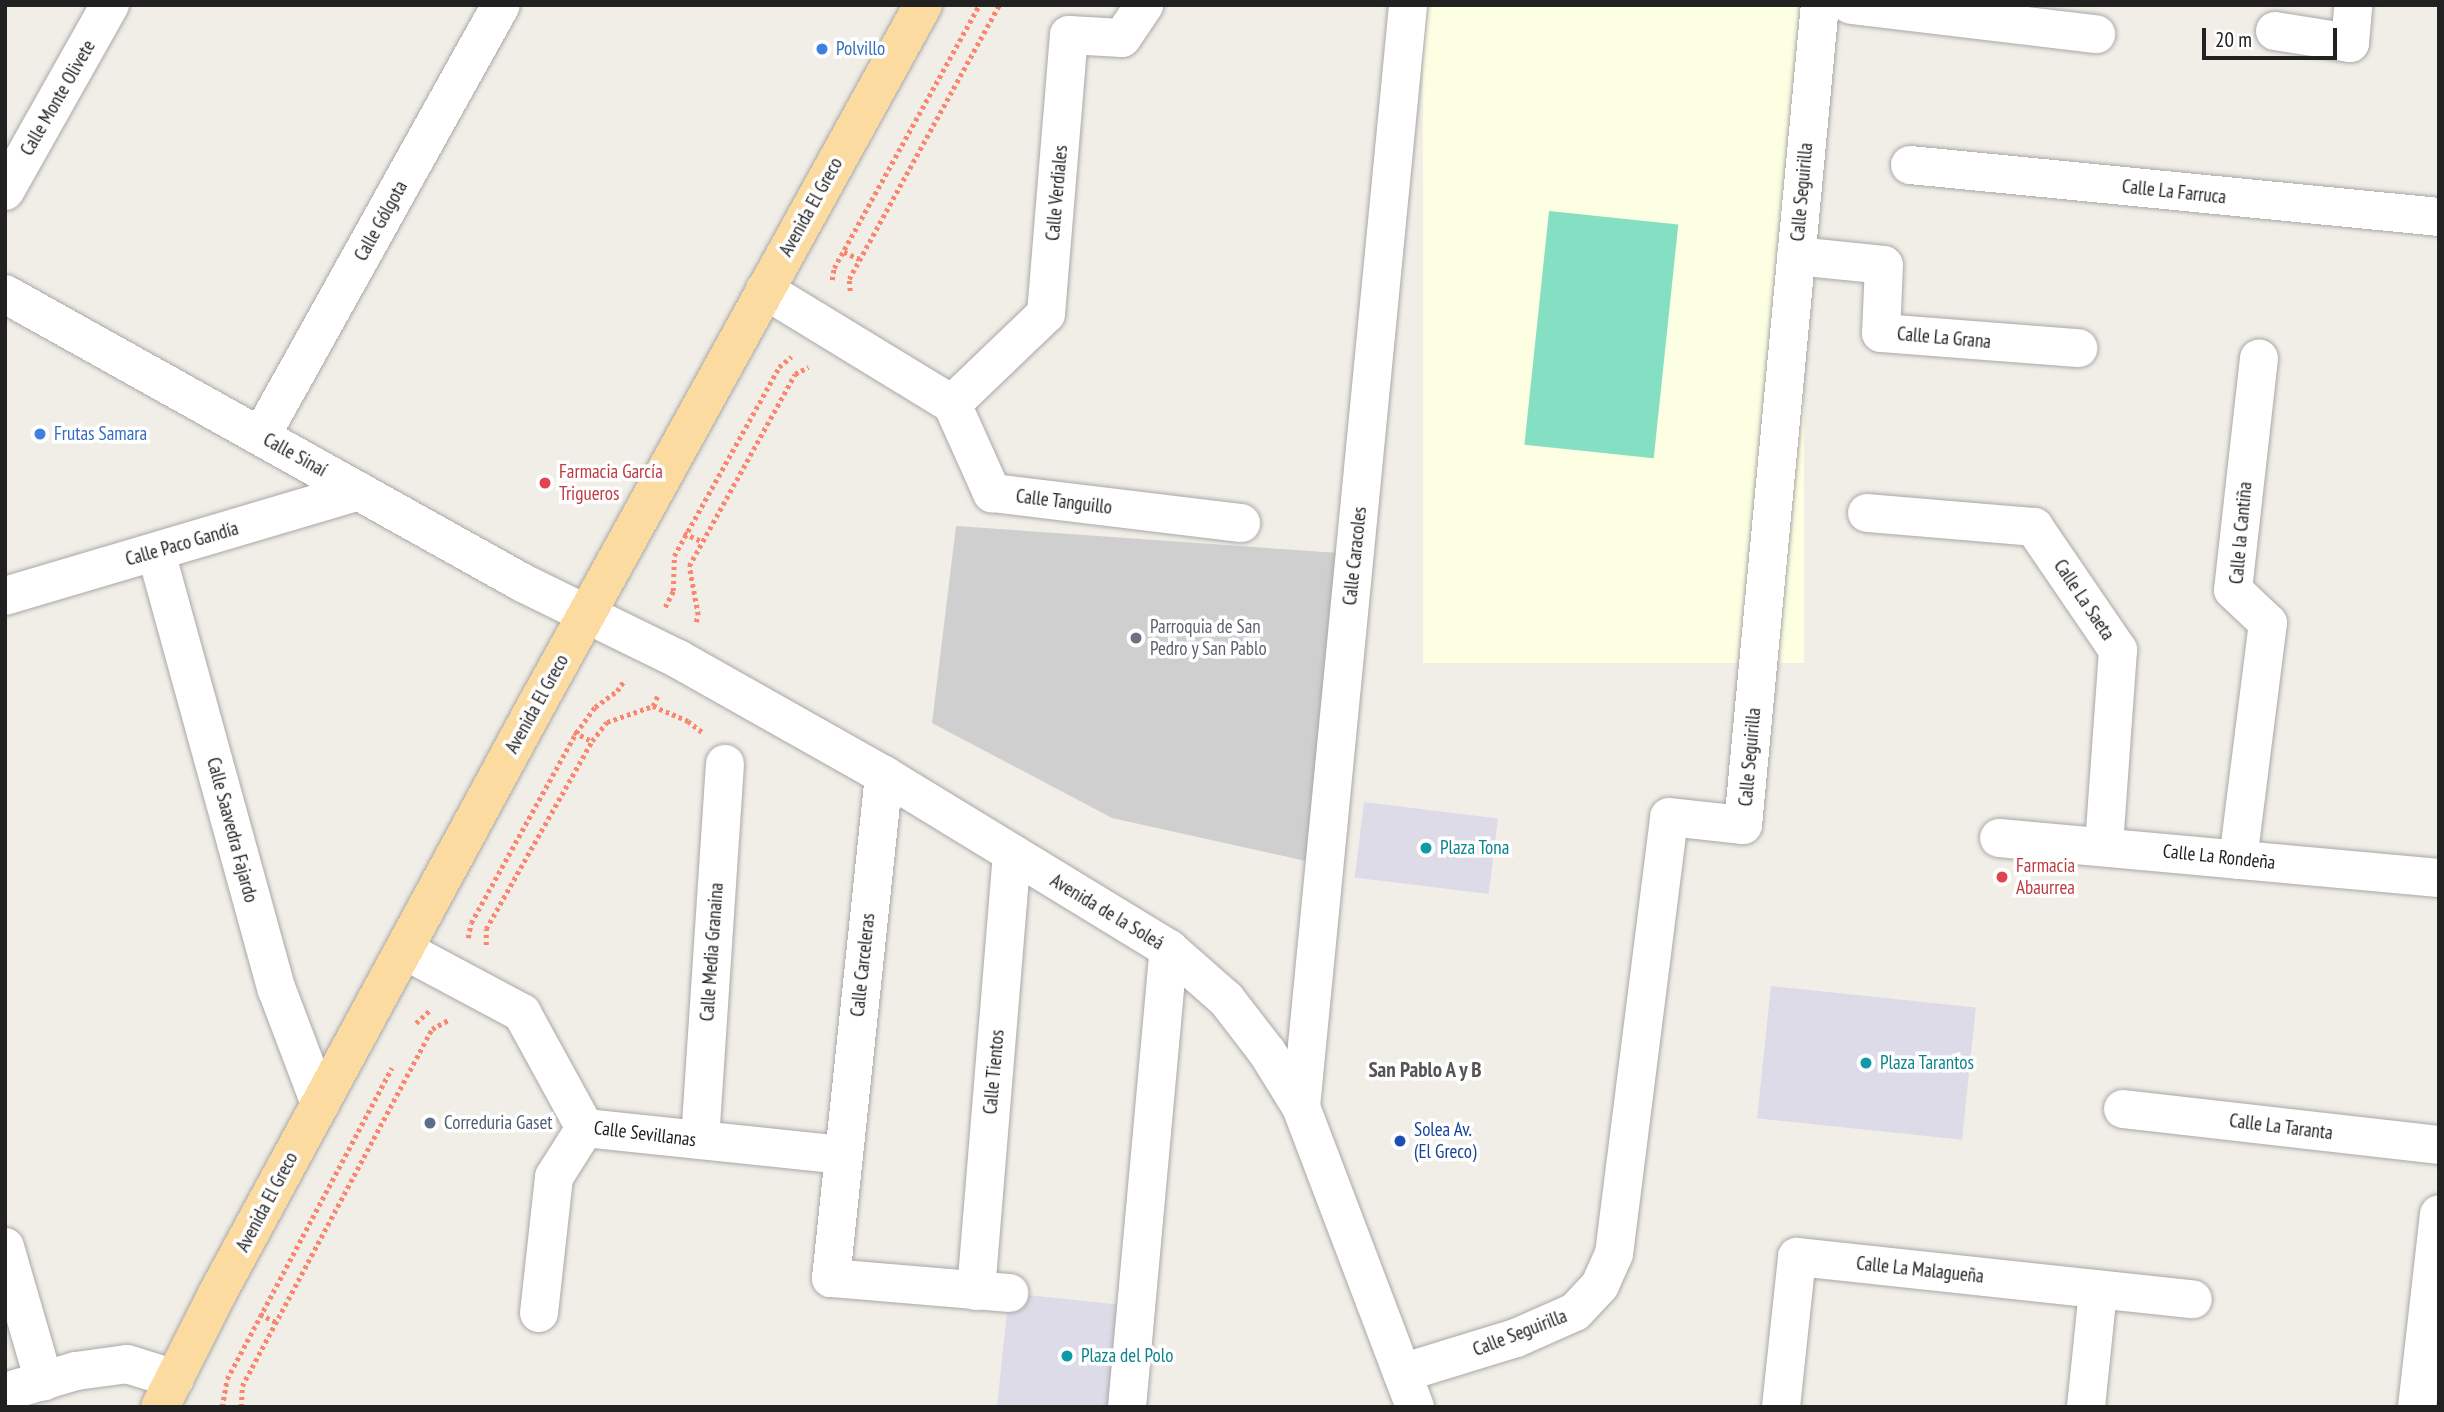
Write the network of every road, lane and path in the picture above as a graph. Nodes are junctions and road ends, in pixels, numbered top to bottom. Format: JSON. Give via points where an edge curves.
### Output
{"nodes":[{"id":1,"x":110,"y":5,"type":"edge"},
{"id":2,"x":501,"y":5,"type":"edge"},
{"id":3,"x":923,"y":5,"type":"edge"},
{"id":4,"x":979,"y":5,"type":"edge"},
{"id":5,"x":1144,"y":5,"type":"edge"},
{"id":6,"x":1408,"y":5,"type":"edge"},
{"id":7,"x":1820,"y":5,"type":"edge"},
{"id":8,"x":1851,"y":5,"type":"edge"},
{"id":9,"x":2353,"y":5,"type":"edge"},
{"id":10,"x":2275,"y":31,"type":"dead end"},
{"id":11,"x":2096,"y":34,"type":"dead end"},
{"id":12,"x":1910,"y":165,"type":"dead end"},
{"id":13,"x":5,"y":191,"type":"edge"},
{"id":14,"x":2439,"y":217,"type":"edge"},
{"id":15,"x":1796,"y":256,"type":"junction"},
{"id":16,"x":765,"y":290,"type":"junction"},
{"id":17,"x":5,"y":293,"type":"edge"},
{"id":18,"x":823,"y":325,"type":"junction"},
{"id":19,"x":2078,"y":348,"type":"dead end"},
{"id":20,"x":2259,"y":358,"type":"dead end"},
{"id":21,"x":952,"y":404,"type":"junction"},
{"id":22,"x":261,"y":436,"type":"junction"},
{"id":23,"x":359,"y":491,"type":"junction"},
{"id":24,"x":1867,"y":513,"type":"dead end"},
{"id":25,"x":1241,"y":523,"type":"dead end"},
{"id":26,"x":156,"y":552,"type":"junction"},
{"id":27,"x":5,"y":596,"type":"edge"},
{"id":28,"x":586,"y":614,"type":"junction"},
{"id":29,"x":646,"y":644,"type":"junction"},
{"id":30,"x":661,"y":689,"type":"dead end"},
{"id":31,"x":653,"y":706,"type":"junction"},
{"id":32,"x":725,"y":764,"type":"joint"},
{"id":33,"x":884,"y":775,"type":"junction"},
{"id":34,"x":1999,"y":838,"type":"dead end"},
{"id":35,"x":2104,"y":846,"type":"junction"},
{"id":36,"x":1012,"y":853,"type":"junction"},
{"id":37,"x":2238,"y":860,"type":"junction"},
{"id":38,"x":2439,"y":878,"type":"edge"},
{"id":39,"x":1169,"y":949,"type":"junction"},
{"id":40,"x":404,"y":950,"type":"junction"},
{"id":41,"x":486,"y":954,"type":"dead end"},
{"id":42,"x":456,"y":976,"type":"junction"},
{"id":43,"x":457,"y":1016,"type":"dead end"},
{"id":44,"x":411,"y":1031,"type":"dead end"},
{"id":45,"x":398,"y":1056,"type":"dead end"},
{"id":46,"x":320,"y":1104,"type":"junction"},
{"id":47,"x":1301,"y":1107,"type":"junction"},
{"id":48,"x":2123,"y":1109,"type":"dead end"},
{"id":49,"x":585,"y":1128,"type":"junction"},
{"id":50,"x":700,"y":1140,"type":"junction"},
{"id":51,"x":2439,"y":1145,"type":"edge"},
{"id":52,"x":842,"y":1155,"type":"junction"},
{"id":53,"x":2439,"y":1214,"type":"edge"},
{"id":54,"x":5,"y":1247,"type":"edge"},
{"id":55,"x":2098,"y":1290,"type":"junction"},
{"id":56,"x":992,"y":1292,"type":"joint"},
{"id":57,"x":2434,"y":1297,"type":"edge"},
{"id":58,"x":2193,"y":1299,"type":"dead end"},
{"id":59,"x":539,"y":1312,"type":"dead end"},
{"id":60,"x":44,"y":1381,"type":"junction"},
{"id":61,"x":1409,"y":1390,"type":"edge"},
{"id":62,"x":5,"y":1392,"type":"edge"},
{"id":63,"x":167,"y":1393,"type":"edge"},
{"id":64,"x":222,"y":1407,"type":"edge"},
{"id":65,"x":241,"y":1407,"type":"edge"},
{"id":66,"x":1127,"y":1407,"type":"edge"},
{"id":67,"x":1781,"y":1407,"type":"edge"},
{"id":68,"x":2086,"y":1407,"type":"edge"},
{"id":69,"x":2417,"y":1407,"type":"edge"}],
"edges":[{"from":1,"to":13,"type":"street","name":"Calle Monte Olivete"},
{"from":2,"to":22,"type":"street","name":"Calle Gólgota"},
{"from":3,"to":16,"type":"main road","name":"Avenida El Greco"},
{"from":4,"to":18,"type":"path","via":[[834,268],[834,298]]},
{"from":5,"to":21,"type":"street","name":"Calle Verdiales","via":[[1122,38],[1069,35],[1046,314]]},
{"from":6,"to":47,"type":"street","name":"Calle Caracoles"},
{"from":7,"to":15,"type":"street","name":"Calle Seguirilla"},
{"from":8,"to":11,"type":"street"},
{"from":9,"to":10,"type":"street","via":[[2350,43]]},
{"from":12,"to":14,"type":"street","name":"Calle La Farruca"},
{"from":15,"to":19,"type":"street","name":"Calle La Grana","via":[[1884,265],[1881,333]]},
{"from":15,"to":61,"type":"street","name":"Calle Seguirilla","via":[[1744,825],[1669,817],[1614,1254],[1600,1286],[1575,1312]]},
{"from":16,"to":18,"type":"street"},
{"from":16,"to":28,"type":"main road","name":"Avenida El Greco"},
{"from":17,"to":22,"type":"street","name":"Calle Sinaí"},
{"from":18,"to":21,"type":"street"},
{"from":18,"to":29,"type":"path","via":[[810,344],[779,367],[674,556],[673,591]]},
{"from":20,"to":37,"type":"street","name":"Calle la Cantiña","via":[[2232,590],[2269,623]]},
{"from":21,"to":25,"type":"street","name":"Calle Tanguillo","via":[[992,493]]},
{"from":22,"to":23,"type":"street","name":"Calle Sinaí"},
{"from":23,"to":26,"type":"street","name":"Calle Paco Gandía"},
{"from":23,"to":28,"type":"street","name":"Calle Sinaí"},
{"from":24,"to":35,"type":"street","name":"Calle La Saeta","via":[[2034,527],[2118,650]]},
{"from":26,"to":27,"type":"street","name":"Calle Paco Gandía"},
{"from":26,"to":46,"type":"street","name":"Calle Saavedra Fajardo","via":[[277,990]]},
{"from":28,"to":29,"type":"street","name":"Avenida de la Soleá"},
{"from":28,"to":40,"type":"main road","name":"Avenida El Greco"},
{"from":29,"to":33,"type":"street","name":"Avenida de la Soleá"},
{"from":29,"to":42,"type":"path","via":[[617,691],[595,707],[576,733],[471,923],[469,953]]},
{"from":30,"to":31,"type":"path"},
{"from":31,"to":32,"type":"path","via":[[688,721],[704,734]]},
{"from":31,"to":41,"type":"path","via":[[607,722],[592,741],[486,929]]},
{"from":32,"to":50,"type":"street","name":"Calle Media Granaina"},
{"from":33,"to":36,"type":"street","name":"Avenida de la Soleá"},
{"from":33,"to":52,"type":"street","name":"Calle Carceleras"},
{"from":34,"to":35,"type":"street","name":"Calle La Rondeña"},
{"from":35,"to":37,"type":"street","name":"Calle La Rondeña"},
{"from":36,"to":39,"type":"street","name":"Avenida de la Soleá"},
{"from":36,"to":56,"type":"street","name":"Calle Tientos"},
{"from":37,"to":38,"type":"street","name":"Calle La Rondeña"},
{"from":39,"to":47,"type":"street","name":"Avenida de la Soleá","via":[[1226,999]]},
{"from":39,"to":66,"type":"street"},
{"from":40,"to":42,"type":"street","name":"Calle Sevillanas"},
{"from":40,"to":46,"type":"main road","name":"Avenida El Greco"},
{"from":42,"to":44,"type":"path","via":[[443,1000],[418,1019]]},
{"from":42,"to":49,"type":"street","name":"Calle Sevillanas","via":[[522,1013]]},
{"from":43,"to":65,"type":"path","via":[[432,1029],[242,1386]]},
{"from":45,"to":64,"type":"path","via":[[228,1379]]},
{"from":46,"to":63,"type":"main road","name":"Avenida El Greco"},
{"from":47,"to":61,"type":"street","name":"Avenida de la Soleá"},
{"from":48,"to":51,"type":"street","name":"Calle La Taranta"},
{"from":49,"to":50,"type":"street","name":"Calle Sevillanas"},
{"from":49,"to":59,"type":"street","via":[[554,1177]]},
{"from":50,"to":52,"type":"street","name":"Calle Sevillanas"},
{"from":52,"to":56,"type":"street","name":"Calle Carceleras","via":[[831,1278]]},
{"from":53,"to":57,"type":"street"},
{"from":54,"to":60,"type":"street"},
{"from":55,"to":58,"type":"street","name":"Calle La Malagueña"},
{"from":55,"to":67,"type":"street","name":"Calle La Malagueña","via":[[1797,1257]]},
{"from":55,"to":68,"type":"street"},
{"from":57,"to":69,"type":"street"},
{"from":60,"to":62,"type":"street"},
{"from":60,"to":63,"type":"street","via":[[127,1364]]}]}
